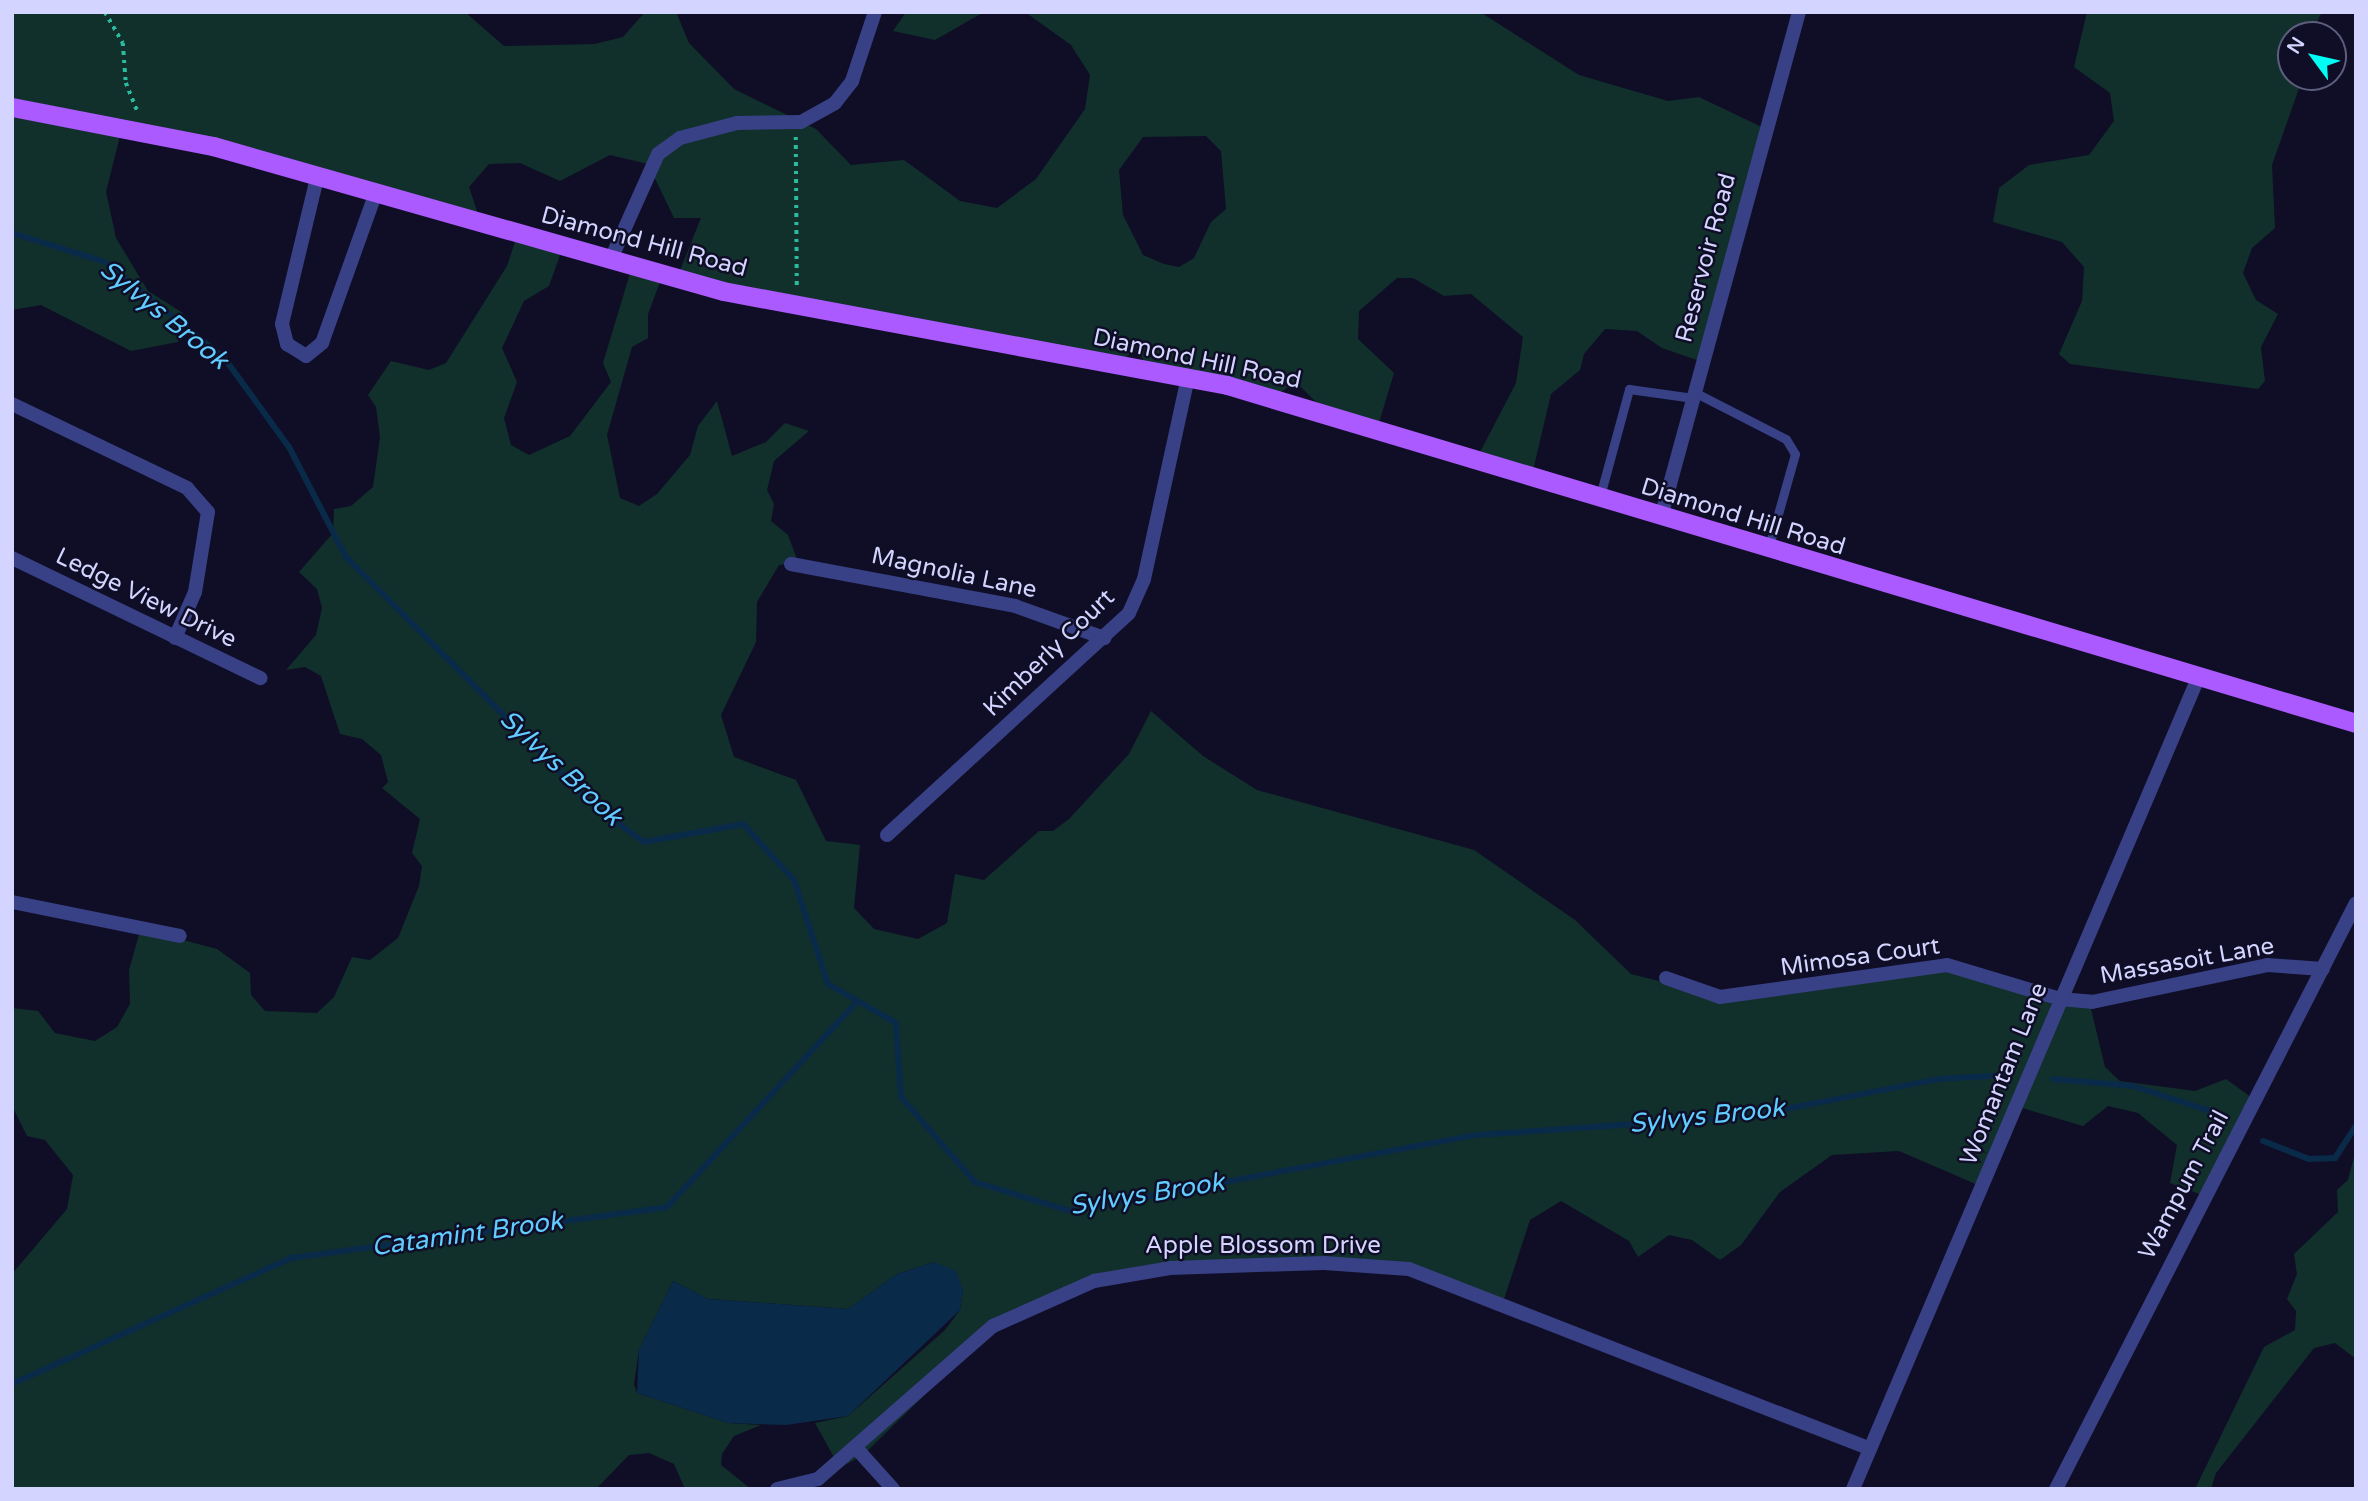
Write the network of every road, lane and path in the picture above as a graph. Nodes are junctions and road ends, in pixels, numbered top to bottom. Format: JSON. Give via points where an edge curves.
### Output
{"nodes":[{"id":1,"x":105,"y":12,"type":"edge"},
{"id":2,"x":875,"y":12,"type":"edge"},
{"id":3,"x":1797,"y":12,"type":"edge"},
{"id":4,"x":12,"y":107,"type":"edge"},
{"id":5,"x":801,"y":122,"type":"junction"},
{"id":6,"x":145,"y":130,"type":"junction"},
{"id":7,"x":317,"y":178,"type":"junction"},
{"id":8,"x":376,"y":192,"type":"junction"},
{"id":9,"x":611,"y":259,"type":"junction"},
{"id":10,"x":797,"y":306,"type":"junction"},
{"id":11,"x":1188,"y":377,"type":"junction"},
{"id":12,"x":1694,"y":395,"type":"junction"},
{"id":13,"x":12,"y":404,"type":"edge"},
{"id":14,"x":1599,"y":498,"type":"junction"},
{"id":15,"x":1661,"y":517,"type":"junction"},
{"id":16,"x":1767,"y":551,"type":"junction"},
{"id":17,"x":12,"y":558,"type":"edge"},
{"id":18,"x":792,"y":564,"type":"dead end"},
{"id":19,"x":175,"y":638,"type":"junction"},
{"id":20,"x":1104,"y":638,"type":"junction"},
{"id":21,"x":2199,"y":676,"type":"junction"},
{"id":22,"x":260,"y":678,"type":"dead end"},
{"id":23,"x":2356,"y":723,"type":"edge"},
{"id":24,"x":887,"y":835,"type":"dead end"},
{"id":25,"x":12,"y":902,"type":"edge"},
{"id":26,"x":2356,"y":903,"type":"edge"},
{"id":27,"x":180,"y":936,"type":"dead end"},
{"id":28,"x":2323,"y":969,"type":"junction"},
{"id":29,"x":1666,"y":978,"type":"dead end"},
{"id":30,"x":2060,"y":999,"type":"junction"},
{"id":31,"x":857,"y":1449,"type":"junction"},
{"id":32,"x":1870,"y":1449,"type":"junction"},
{"id":33,"x":777,"y":1489,"type":"edge"},
{"id":34,"x":893,"y":1489,"type":"edge"},
{"id":35,"x":1853,"y":1489,"type":"edge"},
{"id":36,"x":2056,"y":1489,"type":"edge"}],
"edges":[{"from":1,"to":6,"type":"path","via":[[123,43],[126,83]]},
{"from":2,"to":5,"type":"street","via":[[852,81],[835,103]]},
{"from":3,"to":12,"type":"street","name":"Reservoir Road"},
{"from":4,"to":6,"type":"main road","name":"Diamond Hill Road"},
{"from":5,"to":9,"type":"street","via":[[737,123],[680,138],[658,154]]},
{"from":5,"to":10,"type":"path","via":[[795,140]]},
{"from":6,"to":7,"type":"main road","name":"Diamond Hill Road"},
{"from":7,"to":8,"type":"main road","name":"Diamond Hill Road"},
{"from":7,"to":8,"type":"street","via":[[282,324],[287,344],[306,356],[322,343]]},
{"from":8,"to":9,"type":"main road","name":"Diamond Hill Road"},
{"from":9,"to":10,"type":"main road","name":"Diamond Hill Road"},
{"from":10,"to":11,"type":"main road","name":"Diamond Hill Road"},
{"from":11,"to":14,"type":"main road","name":"Diamond Hill Road","via":[[1312,408]]},
{"from":11,"to":20,"type":"street","name":"Kimberly Court","via":[[1144,579],[1129,613]]},
{"from":12,"to":14,"type":"lane","via":[[1629,389]]},
{"from":12,"to":15,"type":"street","name":"Reservoir Road"},
{"from":12,"to":16,"type":"lane","via":[[1786,439],[1795,454]]},
{"from":13,"to":19,"type":"street","via":[[187,488],[208,512],[195,593]]},
{"from":14,"to":15,"type":"main road","name":"Diamond Hill Road"},
{"from":15,"to":16,"type":"main road","name":"Diamond Hill Road"},
{"from":16,"to":21,"type":"main road","name":"Diamond Hill Road"},
{"from":17,"to":19,"type":"street","name":"Ledge View Drive"},
{"from":18,"to":20,"type":"street","name":"Magnolia Lane","via":[[1015,606]]},
{"from":19,"to":22,"type":"street","name":"Ledge View Drive"},
{"from":20,"to":24,"type":"street","name":"Kimberly Court"},
{"from":21,"to":23,"type":"main road","name":"Diamond Hill Road"},
{"from":21,"to":30,"type":"street","name":"Womantam Lane"},
{"from":25,"to":27,"type":"street"},
{"from":26,"to":28,"type":"street","name":"Wampum Trail"},
{"from":28,"to":30,"type":"street","name":"Massasoit Lane","via":[[2267,965],[2091,1002]]},
{"from":28,"to":36,"type":"street","name":"Wampum Trail"},
{"from":29,"to":30,"type":"street","name":"Mimosa Court","via":[[1720,997],[1947,965]]},
{"from":30,"to":32,"type":"street","name":"Womantam Lane"},
{"from":31,"to":32,"type":"street","name":"Apple Blossom Drive","via":[[993,1326],[1057,1293],[1132,1270],[1324,1264],[1409,1269]]},
{"from":31,"to":33,"type":"street","name":"Apple Blossom Drive","via":[[818,1479]]},
{"from":31,"to":34,"type":"street"},
{"from":32,"to":35,"type":"street","name":"Womantam Lane"}]}
